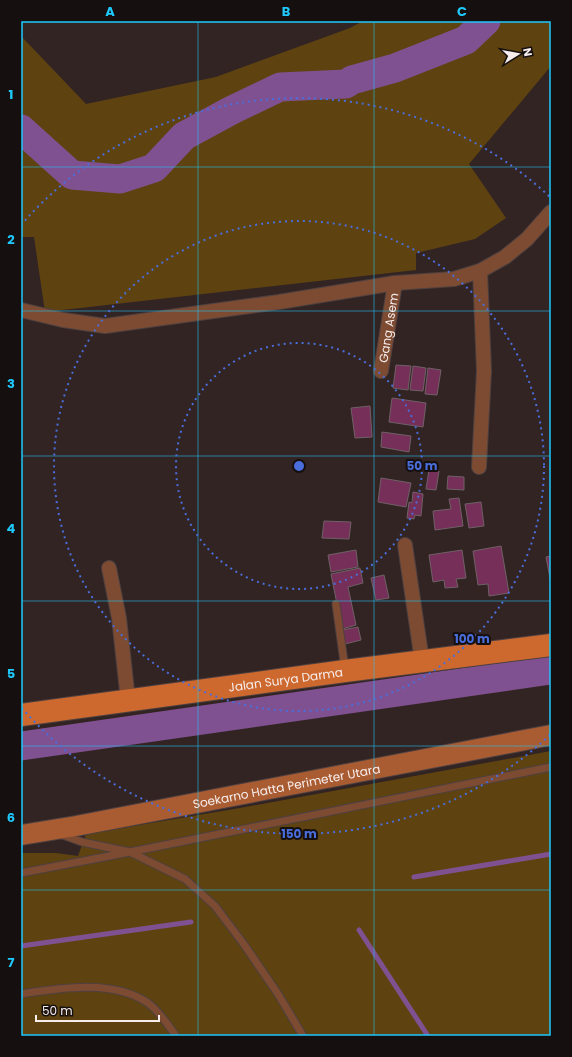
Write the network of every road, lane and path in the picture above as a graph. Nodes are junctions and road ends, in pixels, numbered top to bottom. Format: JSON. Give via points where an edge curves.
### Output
{"nodes":[{"id":1,"x":551,"y":212,"type":"edge"},
{"id":2,"x":480,"y":271,"type":"junction"},
{"id":3,"x":395,"y":283,"type":"junction"},
{"id":4,"x":21,"y":310,"type":"edge"},
{"id":5,"x":381,"y":371,"type":"dead end"},
{"id":6,"x":479,"y":467,"type":"dead end"},
{"id":7,"x":405,"y":545,"type":"dead end"},
{"id":8,"x":109,"y":568,"type":"dead end"},
{"id":9,"x":336,"y":604,"type":"dead end"},
{"id":10,"x":551,"y":645,"type":"edge"},
{"id":11,"x":422,"y":661,"type":"junction"},
{"id":12,"x":345,"y":671,"type":"junction"},
{"id":13,"x":128,"y":700,"type":"junction"},
{"id":14,"x":21,"y":715,"type":"edge"},
{"id":15,"x":551,"y":735,"type":"edge"},
{"id":16,"x":551,"y":767,"type":"edge"},
{"id":17,"x":50,"y":831,"type":"junction"},
{"id":18,"x":21,"y":835,"type":"edge"},
{"id":19,"x":130,"y":852,"type":"junction"},
{"id":20,"x":21,"y":873,"type":"edge"},
{"id":21,"x":21,"y":994,"type":"edge"},
{"id":22,"x":176,"y":1036,"type":"edge"},
{"id":23,"x":303,"y":1036,"type":"edge"}],
"edges":[{"from":1,"to":2,"type":"street","via":[[527,239],[505,257]]},
{"from":2,"to":3,"type":"street","via":[[454,279]]},
{"from":2,"to":6,"type":"street","via":[[484,371]]},
{"from":3,"to":4,"type":"street","via":[[104,326]]},
{"from":3,"to":5,"type":"street","name":"Gang Asem"},
{"from":7,"to":11,"type":"street"},
{"from":8,"to":13,"type":"street"},
{"from":9,"to":12,"type":"lane"},
{"from":10,"to":11,"type":"main road","name":"Jalan Surya Darma"},
{"from":11,"to":12,"type":"main road","name":"Jalan Surya Darma"},
{"from":12,"to":13,"type":"main road","name":"Jalan Surya Darma"},
{"from":13,"to":14,"type":"main road","name":"Jalan Surya Darma"},
{"from":15,"to":17,"type":"main road","name":"Soekarno Hatta Perimeter Utara"},
{"from":16,"to":19,"type":"lane"},
{"from":17,"to":18,"type":"main road","name":"Soekarno Hatta Perimeter Utara"},
{"from":17,"to":19,"type":"lane","via":[[82,842]]},
{"from":19,"to":20,"type":"lane"},
{"from":19,"to":23,"type":"lane","via":[[185,879],[215,906],[278,994]]},
{"from":21,"to":22,"type":"lane","via":[[70,987],[102,988],[128,994],[148,1003]]}]}
